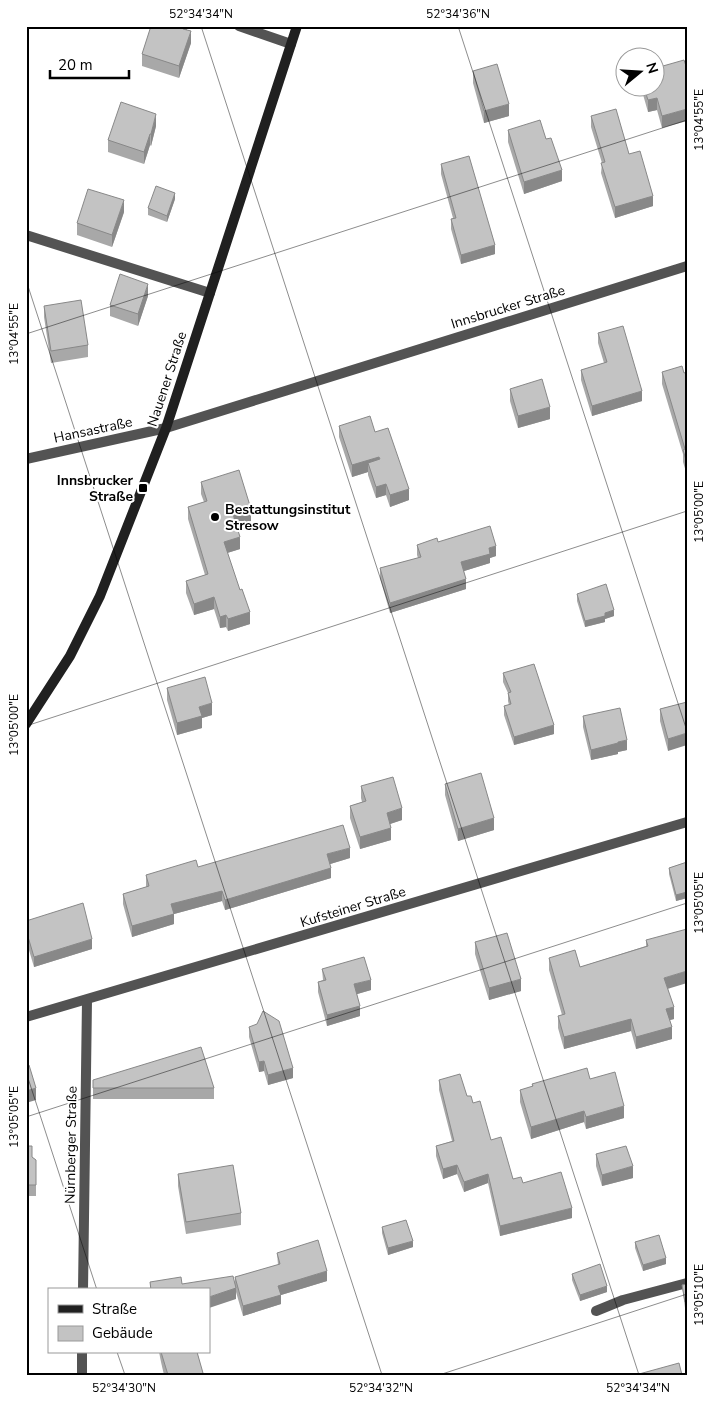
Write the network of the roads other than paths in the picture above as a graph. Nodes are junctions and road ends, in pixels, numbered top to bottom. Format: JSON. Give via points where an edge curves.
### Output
{"nodes":[{"id":1,"x":239,"y":26,"type":"edge"},
{"id":2,"x":297,"y":26,"type":"edge"},
{"id":3,"x":291,"y":44,"type":"junction"},
{"id":4,"x":26,"y":235,"type":"edge"},
{"id":5,"x":687,"y":266,"type":"edge"},
{"id":6,"x":210,"y":293,"type":"junction"},
{"id":7,"x":166,"y":428,"type":"junction"},
{"id":8,"x":26,"y":459,"type":"edge"},
{"id":9,"x":26,"y":724,"type":"edge"},
{"id":10,"x":687,"y":822,"type":"edge"},
{"id":11,"x":87,"y":1000,"type":"junction"},
{"id":12,"x":26,"y":1017,"type":"edge"},
{"id":13,"x":687,"y":1283,"type":"edge"},
{"id":14,"x":83,"y":1288,"type":"edge"},
{"id":15,"x":596,"y":1311,"type":"dead end"},
{"id":16,"x":82,"y":1354,"type":"edge"},
{"id":17,"x":82,"y":1375,"type":"edge"}],
"edges":[{"from":1,"to":3,"type":"street"},
{"from":2,"to":3,"type":"main road","name":"Nauener Straße"},
{"from":3,"to":6,"type":"main road","name":"Nauener Straße"},
{"from":4,"to":6,"type":"street"},
{"from":5,"to":7,"type":"street","name":"Innsbrucker Straße"},
{"from":6,"to":7,"type":"main road","name":"Nauener Straße"},
{"from":7,"to":8,"type":"street","name":"Hansastraße"},
{"from":7,"to":9,"type":"main road","name":"Nauener Straße","via":[[100,596],[70,656]]},
{"from":10,"to":11,"type":"street","name":"Kufsteiner Straße"},
{"from":11,"to":12,"type":"street","name":"Kufsteiner Straße"},
{"from":11,"to":14,"type":"street","name":"Nürnberger Straße"},
{"from":13,"to":15,"type":"street","via":[[623,1300]]},
{"from":16,"to":17,"type":"street"}]}
